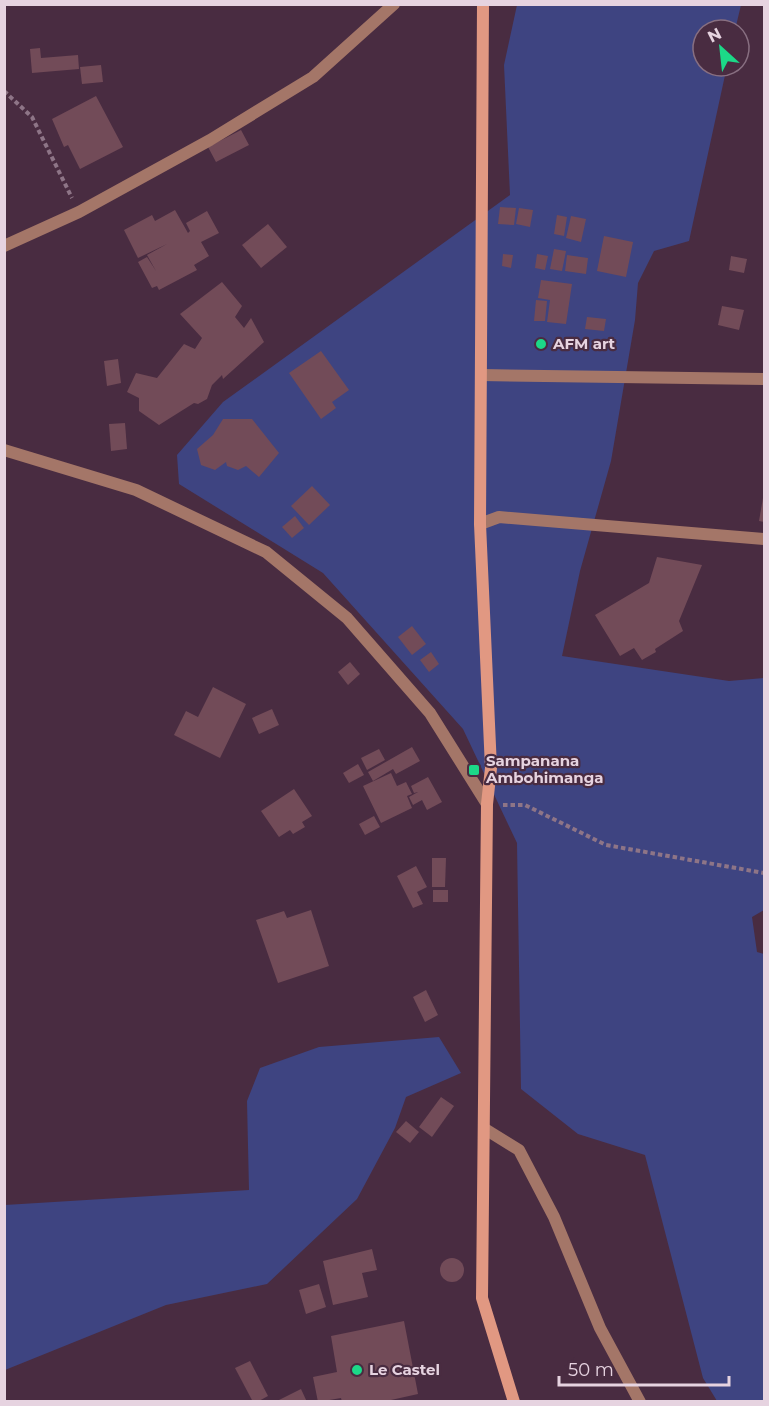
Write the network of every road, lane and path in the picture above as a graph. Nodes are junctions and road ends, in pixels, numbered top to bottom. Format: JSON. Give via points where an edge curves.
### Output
{"nodes":[{"id":1,"x":394,"y":4,"type":"edge"},
{"id":2,"x":483,"y":4,"type":"edge"},
{"id":3,"x":4,"y":91,"type":"edge"},
{"id":4,"x":79,"y":212,"type":"junction"},
{"id":5,"x":4,"y":246,"type":"edge"},
{"id":6,"x":481,"y":375,"type":"junction"},
{"id":7,"x":765,"y":379,"type":"edge"},
{"id":8,"x":4,"y":450,"type":"edge"},
{"id":9,"x":480,"y":524,"type":"junction"},
{"id":10,"x":765,"y":539,"type":"edge"},
{"id":11,"x":487,"y":804,"type":"junction"},
{"id":12,"x":765,"y":873,"type":"edge"},
{"id":13,"x":485,"y":1129,"type":"junction"},
{"id":14,"x":514,"y":1401,"type":"edge"},
{"id":15,"x":640,"y":1401,"type":"edge"}],
"edges":[{"from":1,"to":4,"type":"street","via":[[313,77],[210,140]]},
{"from":2,"to":6,"type":"main road"},
{"from":3,"to":4,"type":"path","via":[[32,117]]},
{"from":4,"to":5,"type":"street"},
{"from":6,"to":7,"type":"street"},
{"from":6,"to":9,"type":"main road"},
{"from":8,"to":11,"type":"street","via":[[136,490],[266,552],[355,627],[430,713]]},
{"from":9,"to":10,"type":"street","via":[[499,517]]},
{"from":9,"to":11,"type":"main road","via":[[491,768]]},
{"from":11,"to":12,"type":"path","via":[[525,805],[606,845]]},
{"from":11,"to":13,"type":"main road"},
{"from":13,"to":14,"type":"main road","via":[[482,1298]]},
{"from":13,"to":15,"type":"street","via":[[519,1150],[554,1217],[600,1328]]}]}
